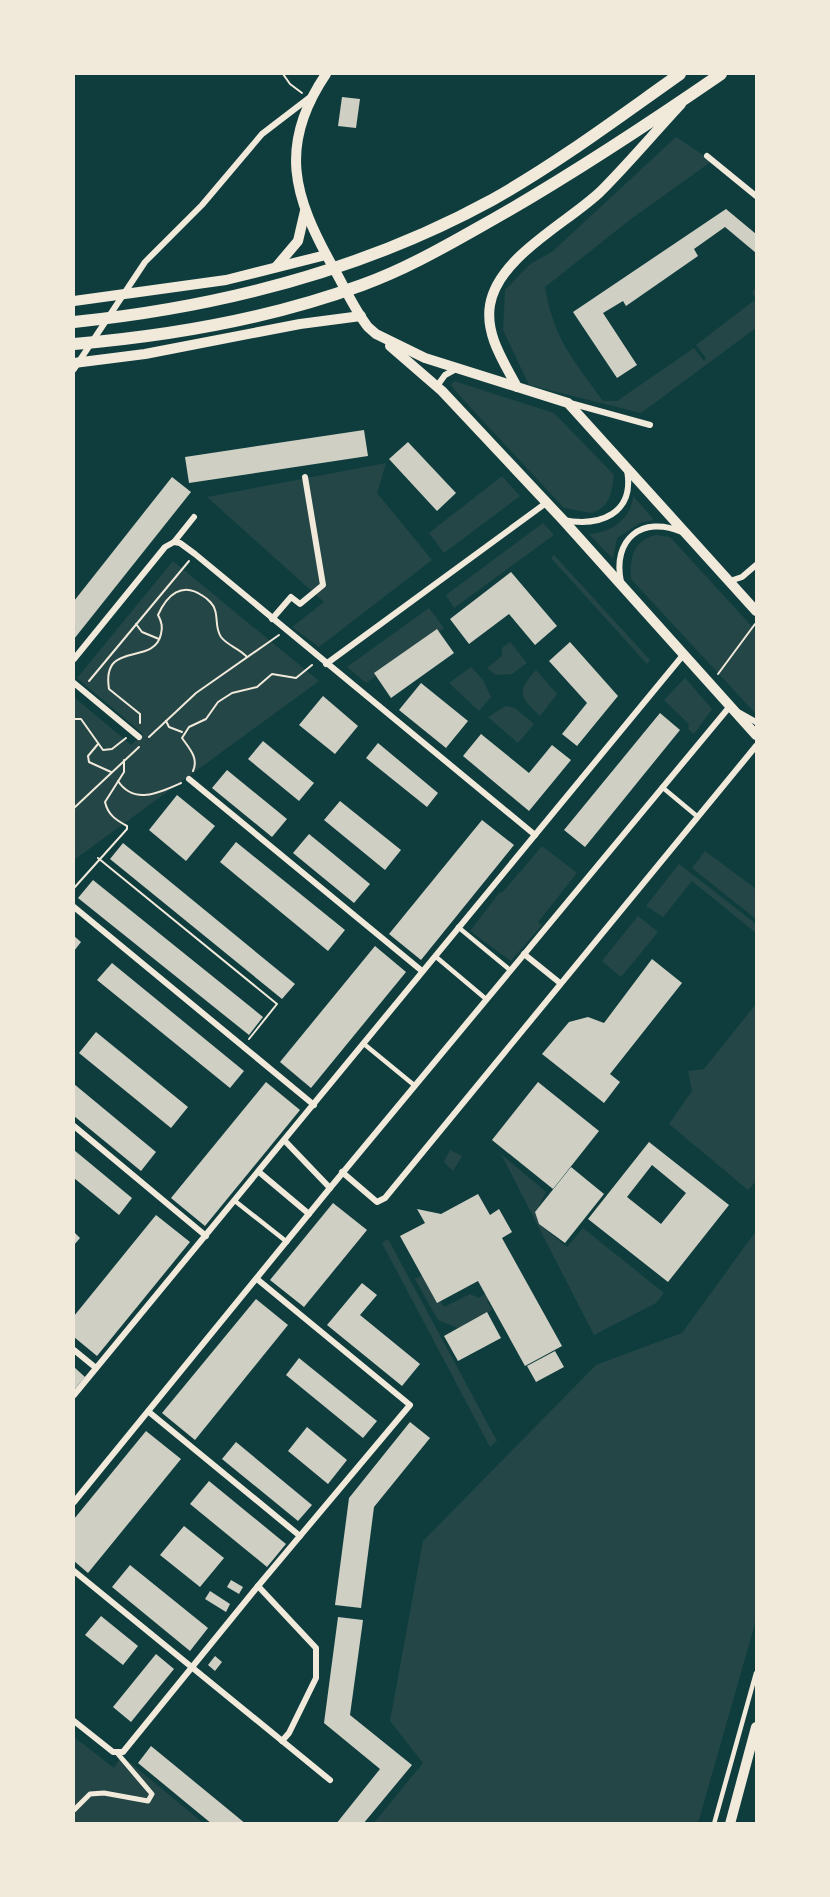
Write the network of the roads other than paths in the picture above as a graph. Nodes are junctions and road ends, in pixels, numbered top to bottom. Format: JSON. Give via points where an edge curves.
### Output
{"nodes":[{"id":1,"x":326,"y":74,"type":"edge"},
{"id":2,"x":680,"y":74,"type":"edge"},
{"id":3,"x":721,"y":74,"type":"edge"},
{"id":4,"x":690,"y":95,"type":"junction"},
{"id":5,"x":309,"y":98,"type":"junction"},
{"id":6,"x":707,"y":156,"type":"dead end"},
{"id":7,"x":756,"y":196,"type":"edge"},
{"id":8,"x":305,"y":210,"type":"junction"},
{"id":9,"x":326,"y":255,"type":"junction"},
{"id":10,"x":274,"y":270,"type":"junction"},
{"id":11,"x":74,"y":301,"type":"edge"},
{"id":12,"x":361,"y":316,"type":"junction"},
{"id":13,"x":74,"y":322,"type":"edge"},
{"id":14,"x":376,"y":334,"type":"junction"},
{"id":15,"x":74,"y":344,"type":"edge"},
{"id":16,"x":74,"y":363,"type":"edge"},
{"id":17,"x":74,"y":369,"type":"edge"},
{"id":18,"x":456,"y":369,"type":"junction"},
{"id":19,"x":437,"y":386,"type":"junction"},
{"id":20,"x":517,"y":387,"type":"junction"},
{"id":21,"x":568,"y":403,"type":"junction"},
{"id":22,"x":650,"y":425,"type":"dead end"},
{"id":23,"x":626,"y":465,"type":"junction"},
{"id":24,"x":305,"y":477,"type":"dead end"},
{"id":25,"x":546,"y":503,"type":"junction"},
{"id":26,"x":194,"y":517,"type":"dead end"},
{"id":27,"x":563,"y":520,"type":"junction"},
{"id":28,"x":686,"y":533,"type":"junction"},
{"id":29,"x":174,"y":542,"type":"junction"},
{"id":30,"x":756,"y":565,"type":"edge"},
{"id":31,"x":730,"y":581,"type":"junction"},
{"id":32,"x":622,"y":586,"type":"junction"},
{"id":33,"x":756,"y":611,"type":"edge"},
{"id":34,"x":272,"y":619,"type":"junction"},
{"id":35,"x":684,"y":653,"type":"junction"},
{"id":36,"x":74,"y":659,"type":"edge"},
{"id":37,"x":326,"y":664,"type":"junction"},
{"id":38,"x":74,"y":683,"type":"edge"},
{"id":39,"x":734,"y":708,"type":"junction"},
{"id":40,"x":756,"y":722,"type":"edge"},
{"id":41,"x":136,"y":735,"type":"road end"},
{"id":42,"x":756,"y":735,"type":"edge"},
{"id":43,"x":756,"y":746,"type":"edge"},
{"id":44,"x":189,"y":779,"type":"road end"},
{"id":45,"x":662,"y":788,"type":"junction"},
{"id":46,"x":698,"y":817,"type":"junction"},
{"id":47,"x":535,"y":835,"type":"junction"},
{"id":48,"x":74,"y":907,"type":"edge"},
{"id":49,"x":458,"y":927,"type":"junction"},
{"id":50,"x":525,"y":954,"type":"junction"},
{"id":51,"x":435,"y":956,"type":"junction"},
{"id":52,"x":510,"y":970,"type":"junction"},
{"id":53,"x":422,"y":971,"type":"junction"},
{"id":54,"x":560,"y":983,"type":"junction"},
{"id":55,"x":486,"y":999,"type":"junction"},
{"id":56,"x":364,"y":1044,"type":"junction"},
{"id":57,"x":414,"y":1086,"type":"junction"},
{"id":58,"x":314,"y":1105,"type":"junction"},
{"id":59,"x":74,"y":1126,"type":"edge"},
{"id":60,"x":285,"y":1141,"type":"junction"},
{"id":61,"x":259,"y":1172,"type":"junction"},
{"id":62,"x":342,"y":1172,"type":"junction"},
{"id":63,"x":330,"y":1188,"type":"junction"},
{"id":64,"x":235,"y":1201,"type":"junction"},
{"id":65,"x":309,"y":1214,"type":"junction"},
{"id":66,"x":206,"y":1236,"type":"junction"},
{"id":67,"x":287,"y":1242,"type":"junction"},
{"id":68,"x":257,"y":1279,"type":"junction"},
{"id":69,"x":74,"y":1350,"type":"edge"},
{"id":70,"x":96,"y":1368,"type":"junction"},
{"id":71,"x":74,"y":1395,"type":"edge"},
{"id":72,"x":149,"y":1412,"type":"junction"},
{"id":73,"x":74,"y":1502,"type":"edge"},
{"id":74,"x":300,"y":1536,"type":"junction"},
{"id":75,"x":74,"y":1571,"type":"edge"},
{"id":76,"x":258,"y":1586,"type":"junction"},
{"id":77,"x":193,"y":1668,"type":"junction"},
{"id":78,"x":756,"y":1673,"type":"edge"},
{"id":79,"x":74,"y":1720,"type":"edge"},
{"id":80,"x":756,"y":1727,"type":"edge"},
{"id":81,"x":282,"y":1742,"type":"junction"},
{"id":82,"x":118,"y":1754,"type":"junction"},
{"id":83,"x":330,"y":1780,"type":"dead end"},
{"id":84,"x":74,"y":1810,"type":"edge"},
{"id":85,"x":714,"y":1824,"type":"edge"},
{"id":86,"x":730,"y":1824,"type":"edge"}],
"edges":[{"from":1,"to":5,"type":"street"},
{"from":2,"to":13,"type":"main road","via":[[514,187],[375,254],[301,280],[203,304]]},
{"from":3,"to":4,"type":"main road"},
{"from":4,"to":15,"type":"main road","via":[[540,194],[433,253],[363,285],[294,306],[217,322],[153,335]]},
{"from":4,"to":20,"type":"street","via":[[600,192],[514,262],[499,281],[490,303],[490,327]]},
{"from":5,"to":8,"type":"street","via":[[294,163]]},
{"from":5,"to":17,"type":"street","via":[[262,134],[202,205],[130,280]]},
{"from":6,"to":7,"type":"street"},
{"from":8,"to":9,"type":"street"},
{"from":8,"to":10,"type":"street","via":[[298,241]]},
{"from":9,"to":10,"type":"street"},
{"from":9,"to":12,"type":"street"},
{"from":10,"to":11,"type":"street","via":[[175,289]]},
{"from":12,"to":14,"type":"street"},
{"from":12,"to":16,"type":"street"},
{"from":14,"to":18,"type":"street"},
{"from":14,"to":19,"type":"street"},
{"from":18,"to":19,"type":"street"},
{"from":18,"to":20,"type":"street"},
{"from":19,"to":25,"type":"street"},
{"from":20,"to":21,"type":"street"},
{"from":21,"to":22,"type":"street"},
{"from":21,"to":23,"type":"street"},
{"from":23,"to":27,"type":"street","via":[[627,492],[612,515],[598,522]]},
{"from":23,"to":28,"type":"street"},
{"from":24,"to":34,"type":"street","via":[[323,585],[300,604],[291,597]]},
{"from":25,"to":27,"type":"street"},
{"from":25,"to":37,"type":"street"},
{"from":26,"to":29,"type":"street"},
{"from":27,"to":32,"type":"street"},
{"from":28,"to":31,"type":"street"},
{"from":28,"to":32,"type":"street","via":[[651,526],[631,536],[620,558]]},
{"from":29,"to":34,"type":"street","via":[[195,554]]},
{"from":29,"to":36,"type":"street","via":[[165,547]]},
{"from":30,"to":31,"type":"street"},
{"from":31,"to":33,"type":"street"},
{"from":32,"to":35,"type":"street"},
{"from":34,"to":37,"type":"street"},
{"from":35,"to":39,"type":"street"},
{"from":35,"to":47,"type":"street"},
{"from":37,"to":47,"type":"street"},
{"from":38,"to":41,"type":"street"},
{"from":39,"to":40,"type":"street"},
{"from":39,"to":42,"type":"street"},
{"from":39,"to":45,"type":"street"},
{"from":43,"to":46,"type":"street"},
{"from":44,"to":53,"type":"street"},
{"from":45,"to":46,"type":"lane"},
{"from":45,"to":50,"type":"street"},
{"from":46,"to":54,"type":"street"},
{"from":47,"to":49,"type":"street"},
{"from":48,"to":58,"type":"street"},
{"from":49,"to":51,"type":"street"},
{"from":49,"to":52,"type":"lane"},
{"from":50,"to":52,"type":"street"},
{"from":50,"to":54,"type":"street"},
{"from":51,"to":53,"type":"street"},
{"from":51,"to":55,"type":"lane"},
{"from":52,"to":55,"type":"street"},
{"from":53,"to":56,"type":"street"},
{"from":54,"to":62,"type":"street","via":[[385,1198],[377,1202]]},
{"from":55,"to":57,"type":"street"},
{"from":56,"to":57,"type":"lane"},
{"from":56,"to":58,"type":"street"},
{"from":57,"to":62,"type":"street"},
{"from":58,"to":60,"type":"street"},
{"from":59,"to":66,"type":"street"},
{"from":60,"to":61,"type":"street"},
{"from":60,"to":63,"type":"street"},
{"from":61,"to":64,"type":"street"},
{"from":61,"to":65,"type":"street"},
{"from":62,"to":63,"type":"street"},
{"from":63,"to":65,"type":"street"},
{"from":64,"to":66,"type":"street"},
{"from":64,"to":67,"type":"lane"},
{"from":65,"to":67,"type":"street"},
{"from":66,"to":70,"type":"street"},
{"from":67,"to":68,"type":"street"},
{"from":68,"to":72,"type":"street"},
{"from":68,"to":74,"type":"street","via":[[410,1405]]},
{"from":69,"to":70,"type":"street"},
{"from":70,"to":71,"type":"street"},
{"from":72,"to":73,"type":"street"},
{"from":72,"to":74,"type":"street"},
{"from":74,"to":76,"type":"street"},
{"from":75,"to":77,"type":"street"},
{"from":76,"to":77,"type":"street"},
{"from":76,"to":81,"type":"street","via":[[316,1648],[316,1678]]},
{"from":77,"to":81,"type":"street"},
{"from":77,"to":82,"type":"street"},
{"from":78,"to":85,"type":"lane"},
{"from":79,"to":82,"type":"street"},
{"from":80,"to":86,"type":"street"},
{"from":81,"to":83,"type":"street"},
{"from":82,"to":84,"type":"street","via":[[152,1794],[148,1801],[90,1794]]}]}
